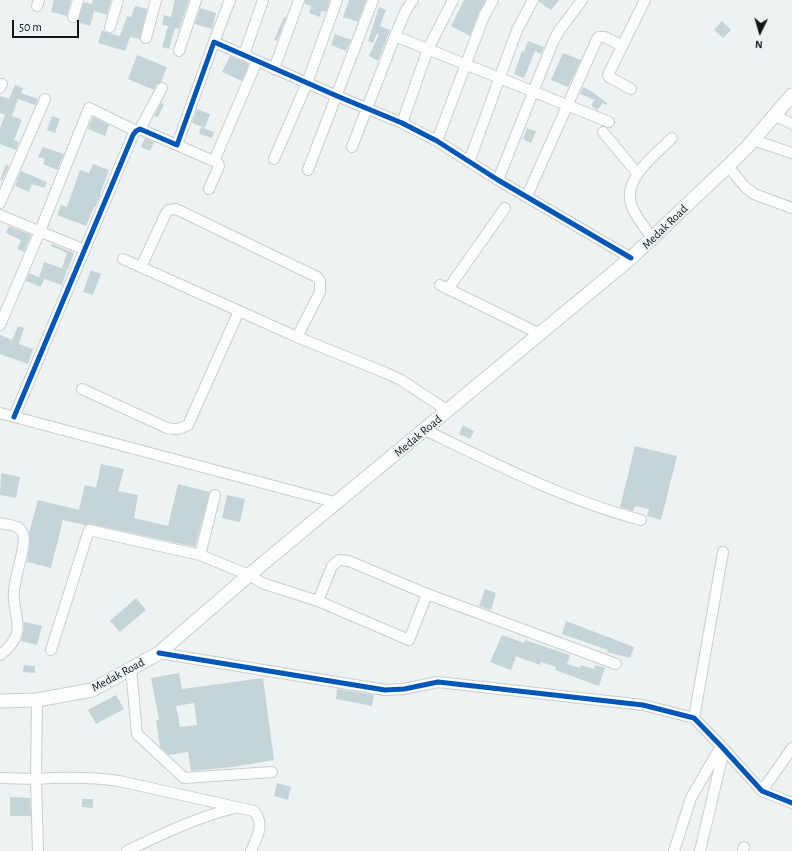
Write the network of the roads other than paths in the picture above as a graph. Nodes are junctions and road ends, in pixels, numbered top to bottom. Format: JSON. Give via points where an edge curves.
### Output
{"nodes":[{"id":1,"x":78,"y":0,"type":"edge"},
{"id":2,"x":118,"y":0,"type":"edge"},
{"id":3,"x":156,"y":0,"type":"edge"},
{"id":4,"x":196,"y":0,"type":"edge"},
{"id":5,"x":230,"y":0,"type":"edge"},
{"id":6,"x":263,"y":0,"type":"edge"},
{"id":7,"x":299,"y":0,"type":"edge"},
{"id":8,"x":337,"y":0,"type":"edge"},
{"id":9,"x":373,"y":0,"type":"edge"},
{"id":10,"x":413,"y":0,"type":"edge"},
{"id":11,"x":453,"y":0,"type":"edge"},
{"id":12,"x":493,"y":0,"type":"edge"},
{"id":13,"x":533,"y":0,"type":"edge"},
{"id":14,"x":582,"y":0,"type":"edge"},
{"id":15,"x":645,"y":0,"type":"edge"},
{"id":16,"x":73,"y":17,"type":"dead end"},
{"id":17,"x":110,"y":26,"type":"dead end"},
{"id":18,"x":395,"y":36,"type":"junction"},
{"id":19,"x":146,"y":38,"type":"dead end"},
{"id":20,"x":214,"y":42,"type":"junction"},
{"id":21,"x":622,"y":46,"type":"junction"},
{"id":22,"x":428,"y":49,"type":"junction"},
{"id":23,"x":179,"y":51,"type":"dead end"},
{"id":24,"x":244,"y":55,"type":"junction"},
{"id":25,"x":257,"y":61,"type":"junction"},
{"id":26,"x":466,"y":65,"type":"junction"},
{"id":27,"x":274,"y":69,"type":"junction"},
{"id":28,"x":500,"y":78,"type":"junction"},
{"id":29,"x":307,"y":82,"type":"junction"},
{"id":30,"x":162,"y":88,"type":"dead end"},
{"id":31,"x":631,"y":89,"type":"dead end"},
{"id":32,"x":534,"y":92,"type":"junction"},
{"id":33,"x":792,"y":95,"type":"edge"},
{"id":34,"x":337,"y":96,"type":"junction"},
{"id":35,"x":45,"y":99,"type":"dead end"},
{"id":36,"x":568,"y":106,"type":"junction"},
{"id":37,"x":366,"y":108,"type":"junction"},
{"id":38,"x":774,"y":115,"type":"junction"},
{"id":39,"x":609,"y":122,"type":"dead end"},
{"id":40,"x":402,"y":123,"type":"junction"},
{"id":41,"x":792,"y":124,"type":"edge"},
{"id":42,"x":138,"y":130,"type":"junction"},
{"id":43,"x":603,"y":132,"type":"dead end"},
{"id":44,"x":672,"y":138,"type":"dead end"},
{"id":45,"x":753,"y":140,"type":"junction"},
{"id":46,"x":437,"y":141,"type":"junction"},
{"id":47,"x":177,"y":145,"type":"junction"},
{"id":48,"x":352,"y":147,"type":"dead end"},
{"id":49,"x":792,"y":153,"type":"edge"},
{"id":50,"x":274,"y":159,"type":"dead end"},
{"id":51,"x":214,"y":161,"type":"junction"},
{"id":52,"x":469,"y":162,"type":"junction"},
{"id":53,"x":728,"y":166,"type":"junction"},
{"id":54,"x":308,"y":170,"type":"dead end"},
{"id":55,"x":637,"y":173,"type":"junction"},
{"id":56,"x":498,"y":180,"type":"junction"},
{"id":57,"x":209,"y":189,"type":"dead end"},
{"id":58,"x":527,"y":196,"type":"junction"},
{"id":59,"x":0,"y":204,"type":"edge"},
{"id":60,"x":505,"y":208,"type":"dead end"},
{"id":61,"x":792,"y":208,"type":"edge"},
{"id":62,"x":0,"y":214,"type":"edge"},
{"id":63,"x":40,"y":231,"type":"junction"},
{"id":64,"x":652,"y":238,"type":"junction"},
{"id":65,"x":85,"y":250,"type":"junction"},
{"id":66,"x":631,"y":258,"type":"junction"},
{"id":67,"x":123,"y":259,"type":"dead end"},
{"id":68,"x":141,"y":267,"type":"junction"},
{"id":69,"x":239,"y":310,"type":"junction"},
{"id":70,"x":0,"y":325,"type":"edge"},
{"id":71,"x":540,"y":334,"type":"junction"},
{"id":72,"x":297,"y":337,"type":"junction"},
{"id":73,"x":82,"y":389,"type":"dead end"},
{"id":74,"x":448,"y":411,"type":"junction"},
{"id":75,"x":0,"y":413,"type":"edge"},
{"id":76,"x":14,"y":417,"type":"junction"},
{"id":77,"x":425,"y":430,"type":"junction"},
{"id":78,"x":215,"y":495,"type":"dead end"},
{"id":79,"x":338,"y":503,"type":"junction"},
{"id":80,"x":641,"y":520,"type":"dead end"},
{"id":81,"x":0,"y":523,"type":"edge"},
{"id":82,"x":723,"y":552,"type":"dead end"},
{"id":83,"x":200,"y":555,"type":"junction"},
{"id":84,"x":249,"y":576,"type":"junction"},
{"id":85,"x":427,"y":594,"type":"junction"},
{"id":86,"x":318,"y":601,"type":"junction"},
{"id":87,"x":51,"y":650,"type":"dead end"},
{"id":88,"x":159,"y":653,"type":"junction"},
{"id":89,"x":0,"y":655,"type":"edge"},
{"id":90,"x":616,"y":664,"type":"dead end"},
{"id":91,"x":131,"y":668,"type":"junction"},
{"id":92,"x":37,"y":700,"type":"junction"},
{"id":93,"x":0,"y":701,"type":"edge"},
{"id":94,"x":694,"y":718,"type":"junction"},
{"id":95,"x":723,"y":747,"type":"junction"},
{"id":96,"x":792,"y":748,"type":"edge"},
{"id":97,"x":272,"y":772,"type":"dead end"},
{"id":98,"x":0,"y":778,"type":"edge"},
{"id":99,"x":36,"y":779,"type":"junction"},
{"id":100,"x":762,"y":791,"type":"junction"},
{"id":101,"x":792,"y":803,"type":"edge"},
{"id":102,"x":237,"y":807,"type":"junction"},
{"id":103,"x":38,"y":851,"type":"edge"},
{"id":104,"x":126,"y":851,"type":"edge"},
{"id":105,"x":251,"y":851,"type":"edge"},
{"id":106,"x":674,"y":851,"type":"edge"},
{"id":107,"x":700,"y":851,"type":"edge"}],
"edges":[{"from":1,"to":16,"type":"street"},
{"from":2,"to":17,"type":"street"},
{"from":3,"to":19,"type":"street"},
{"from":4,"to":23,"type":"street"},
{"from":5,"to":20,"type":"street"},
{"from":6,"to":24,"type":"street"},
{"from":7,"to":27,"type":"street"},
{"from":8,"to":29,"type":"street"},
{"from":9,"to":34,"type":"street"},
{"from":10,"to":18,"type":"street"},
{"from":11,"to":22,"type":"street"},
{"from":12,"to":26,"type":"street","via":[[484,16]]},
{"from":13,"to":28,"type":"street","via":[[517,30]]},
{"from":14,"to":32,"type":"street","via":[[559,31]]},
{"from":15,"to":21,"type":"street"},
{"from":18,"to":22,"type":"street"},
{"from":18,"to":37,"type":"street"},
{"from":20,"to":24,"type":"street"},
{"from":20,"to":47,"type":"street"},
{"from":21,"to":31,"type":"street","via":[[608,75]]},
{"from":21,"to":36,"type":"street","via":[[605,37],[599,37]]},
{"from":22,"to":26,"type":"street"},
{"from":22,"to":40,"type":"street"},
{"from":24,"to":25,"type":"street"},
{"from":25,"to":27,"type":"street"},
{"from":25,"to":51,"type":"street"},
{"from":26,"to":28,"type":"street"},
{"from":26,"to":46,"type":"street"},
{"from":27,"to":29,"type":"street"},
{"from":28,"to":32,"type":"street"},
{"from":28,"to":52,"type":"street"},
{"from":29,"to":34,"type":"street"},
{"from":29,"to":50,"type":"street"},
{"from":30,"to":42,"type":"street"},
{"from":32,"to":36,"type":"street"},
{"from":32,"to":56,"type":"street"},
{"from":33,"to":38,"type":"main road","name":"Medak Road"},
{"from":34,"to":37,"type":"street"},
{"from":34,"to":54,"type":"street"},
{"from":35,"to":59,"type":"street"},
{"from":36,"to":39,"type":"street"},
{"from":36,"to":58,"type":"street"},
{"from":37,"to":40,"type":"street"},
{"from":37,"to":48,"type":"street"},
{"from":38,"to":41,"type":"street"},
{"from":38,"to":45,"type":"main road","name":"Medak Road"},
{"from":40,"to":46,"type":"street"},
{"from":42,"to":47,"type":"street"},
{"from":42,"to":63,"type":"street","via":[[89,108]]},
{"from":42,"to":65,"type":"street"},
{"from":43,"to":55,"type":"street"},
{"from":44,"to":55,"type":"street"},
{"from":45,"to":49,"type":"street"},
{"from":45,"to":53,"type":"main road","name":"Medak Road"},
{"from":46,"to":52,"type":"street"},
{"from":47,"to":51,"type":"street"},
{"from":51,"to":57,"type":"street","via":[[219,166]]},
{"from":52,"to":56,"type":"street"},
{"from":53,"to":61,"type":"street","via":[[754,194]]},
{"from":53,"to":64,"type":"main road","name":"Medak Road"},
{"from":55,"to":64,"type":"street","via":[[630,188],[630,203]]},
{"from":56,"to":58,"type":"street"},
{"from":58,"to":66,"type":"street"},
{"from":60,"to":71,"type":"street","via":[[444,287]]},
{"from":62,"to":63,"type":"street"},
{"from":63,"to":65,"type":"street"},
{"from":63,"to":70,"type":"street"},
{"from":64,"to":66,"type":"main road","name":"Medak Road"},
{"from":65,"to":76,"type":"street"},
{"from":66,"to":71,"type":"main road","name":"Medak Road"},
{"from":67,"to":68,"type":"street"},
{"from":68,"to":69,"type":"street"},
{"from":68,"to":72,"type":"street","via":[[166,213],[176,209],[317,277],[320,281],[320,292]]},
{"from":69,"to":72,"type":"street"},
{"from":69,"to":73,"type":"street","via":[[188,425],[175,430],[168,428]]},
{"from":71,"to":74,"type":"main road","name":"Medak Road"},
{"from":72,"to":74,"type":"street","via":[[400,380]]},
{"from":74,"to":77,"type":"main road","name":"Medak Road"},
{"from":75,"to":76,"type":"street"},
{"from":76,"to":79,"type":"street"},
{"from":77,"to":79,"type":"main road","name":"Medak Road"},
{"from":77,"to":80,"type":"street","via":[[506,469],[582,501]]},
{"from":78,"to":83,"type":"street"},
{"from":79,"to":84,"type":"main road","name":"Medak Road"},
{"from":81,"to":89,"type":"street","via":[[19,527],[24,539],[13,602],[17,632],[15,640]]},
{"from":82,"to":94,"type":"street"},
{"from":83,"to":84,"type":"street"},
{"from":83,"to":87,"type":"street","via":[[89,530]]},
{"from":84,"to":86,"type":"street","via":[[262,583]]},
{"from":84,"to":88,"type":"main road","name":"Medak Road"},
{"from":85,"to":86,"type":"street","via":[[349,561],[338,560],[332,566]]},
{"from":85,"to":86,"type":"street","via":[[409,640]]},
{"from":85,"to":90,"type":"street"},
{"from":88,"to":91,"type":"main road","name":"Medak Road"},
{"from":88,"to":94,"type":"street","via":[[385,690],[438,682],[643,704]]},
{"from":91,"to":92,"type":"main road","name":"Medak Road","via":[[92,690]]},
{"from":91,"to":97,"type":"street","via":[[137,734],[184,778]]},
{"from":92,"to":93,"type":"main road","name":"Medak Road"},
{"from":92,"to":99,"type":"street"},
{"from":94,"to":95,"type":"street"},
{"from":95,"to":100,"type":"street"},
{"from":95,"to":106,"type":"street","via":[[691,798]]},
{"from":95,"to":107,"type":"street"},
{"from":96,"to":100,"type":"street"},
{"from":98,"to":99,"type":"street"},
{"from":99,"to":102,"type":"street","via":[[62,777],[119,781]]},
{"from":99,"to":103,"type":"street"},
{"from":100,"to":101,"type":"street"},
{"from":102,"to":104,"type":"street","via":[[213,813]]},
{"from":102,"to":105,"type":"street","via":[[254,811],[258,816],[260,828]]}]}
